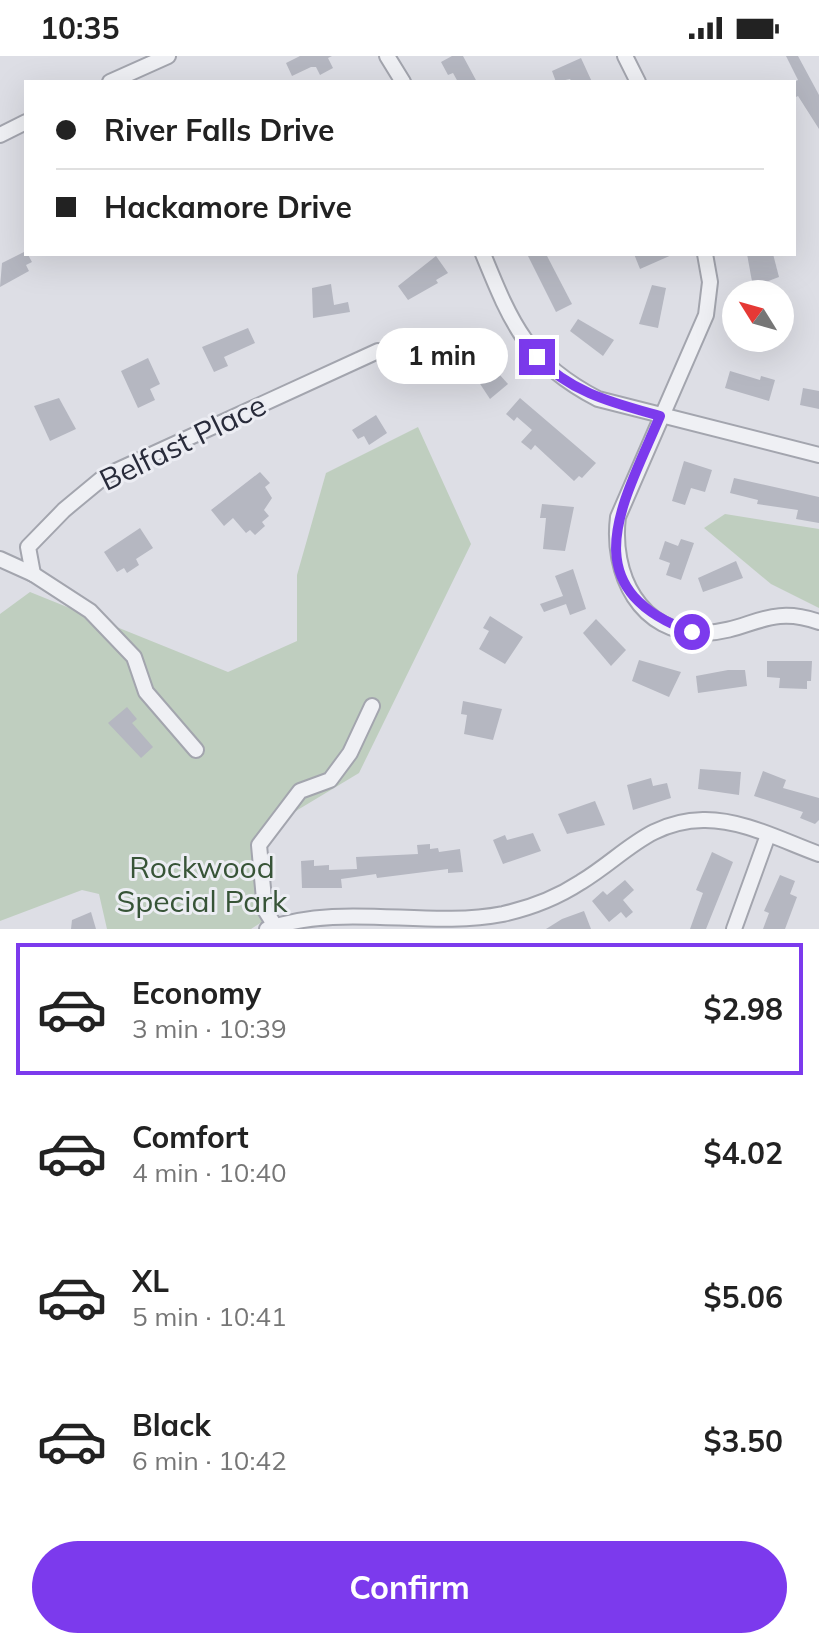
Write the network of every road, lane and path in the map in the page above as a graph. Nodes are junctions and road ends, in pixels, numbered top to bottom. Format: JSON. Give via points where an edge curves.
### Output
{"nodes":[{"id":1,"x":168,"y":56,"type":"edge"},
{"id":2,"x":387,"y":56,"type":"edge"},
{"id":3,"x":625,"y":56,"type":"edge"},
{"id":4,"x":114,"y":80,"type":"edge"},
{"id":5,"x":402,"y":80,"type":"edge"},
{"id":6,"x":637,"y":80,"type":"edge"},
{"id":7,"x":24,"y":123,"type":"edge"},
{"id":8,"x":0,"y":135,"type":"edge"},
{"id":9,"x":484,"y":256,"type":"edge"},
{"id":10,"x":705,"y":256,"type":"edge"},
{"id":11,"x":378,"y":351,"type":"dead end"},
{"id":12,"x":660,"y":416,"type":"junction"},
{"id":13,"x":819,"y":455,"type":"edge"},
{"id":14,"x":0,"y":559,"type":"edge"},
{"id":15,"x":33,"y":574,"type":"junction"},
{"id":16,"x":819,"y":622,"type":"edge"},
{"id":17,"x":372,"y":706,"type":"dead end"},
{"id":18,"x":196,"y":750,"type":"dead end"},
{"id":19,"x":768,"y":835,"type":"junction"},
{"id":20,"x":819,"y":854,"type":"edge"},
{"id":21,"x":456,"y":923,"type":"edge"},
{"id":22,"x":273,"y":928,"type":"edge"},
{"id":23,"x":734,"y":929,"type":"edge"}],
"edges":[{"from":1,"to":4,"type":"street"},
{"from":2,"to":5,"type":"street"},
{"from":3,"to":6,"type":"street"},
{"from":7,"to":8,"type":"street"},
{"from":9,"to":12,"type":"street","via":[[524,343],[550,371],[598,399]]},
{"from":10,"to":12,"type":"street","via":[[710,282],[706,315]]},
{"from":11,"to":15,"type":"street","name":"Belfast Place","via":[[105,476],[28,547]]},
{"from":12,"to":13,"type":"street"},
{"from":12,"to":16,"type":"street","via":[[618,517],[615,546],[624,584],[645,611],[692,632],[737,627],[771,615],[800,615]]},
{"from":14,"to":15,"type":"street"},
{"from":15,"to":18,"type":"street","via":[[90,611],[134,657],[146,692]]},
{"from":17,"to":22,"type":"street","via":[[350,753],[330,780],[300,791],[259,845],[265,910]]},
{"from":19,"to":20,"type":"street"},
{"from":19,"to":21,"type":"street","via":[[702,820],[661,827],[545,901]]},
{"from":19,"to":23,"type":"street"},
{"from":21,"to":22,"type":"street","via":[[319,918]]}]}
